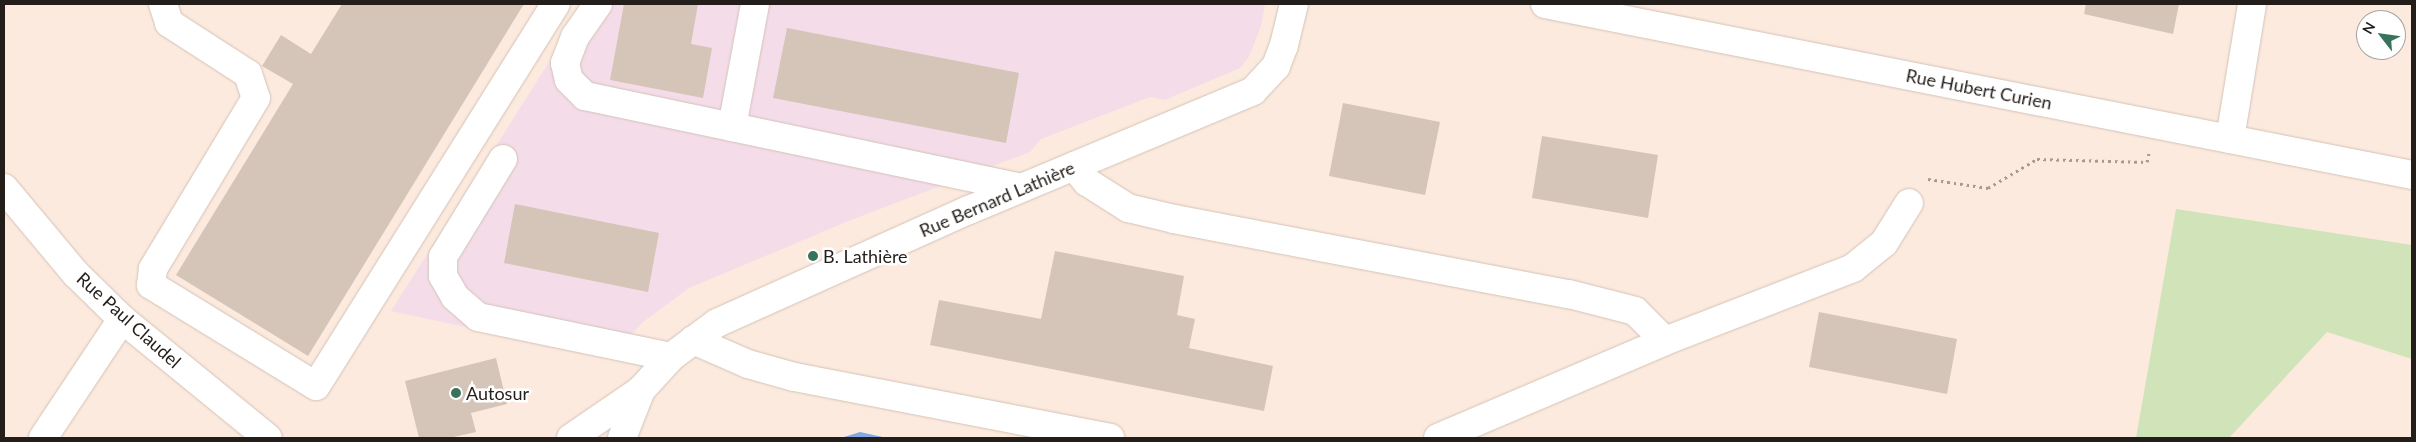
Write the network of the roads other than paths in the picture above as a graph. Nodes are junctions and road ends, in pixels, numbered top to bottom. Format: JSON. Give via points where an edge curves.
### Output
{"nodes":[{"id":1,"x":163,"y":4,"type":"edge"},
{"id":2,"x":556,"y":4,"type":"edge"},
{"id":3,"x":598,"y":4,"type":"edge"},
{"id":4,"x":755,"y":4,"type":"edge"},
{"id":5,"x":1294,"y":4,"type":"edge"},
{"id":6,"x":1545,"y":4,"type":"edge"},
{"id":7,"x":2252,"y":4,"type":"edge"},
{"id":8,"x":732,"y":128,"type":"junction"},
{"id":9,"x":2230,"y":139,"type":"junction"},
{"id":10,"x":503,"y":159,"type":"dead end"},
{"id":11,"x":1074,"y":166,"type":"junction"},
{"id":12,"x":2412,"y":175,"type":"edge"},
{"id":13,"x":4,"y":188,"type":"edge"},
{"id":14,"x":1020,"y":188,"type":"junction"},
{"id":15,"x":1909,"y":202,"type":"dead end"},
{"id":16,"x":122,"y":319,"type":"junction"},
{"id":17,"x":693,"y":340,"type":"junction"},
{"id":18,"x":1665,"y":341,"type":"junction"},
{"id":19,"x":672,"y":357,"type":"junction"},
{"id":20,"x":641,"y":390,"type":"junction"},
{"id":21,"x":43,"y":438,"type":"edge"},
{"id":22,"x":266,"y":438,"type":"edge"},
{"id":23,"x":569,"y":438,"type":"edge"},
{"id":24,"x":575,"y":438,"type":"edge"},
{"id":25,"x":622,"y":438,"type":"edge"},
{"id":26,"x":1110,"y":438,"type":"edge"},
{"id":27,"x":1438,"y":438,"type":"edge"}],
"edges":[{"from":1,"to":2,"type":"street","via":[[169,23],[248,74],[256,98],[153,269],[151,285],[316,386]]},
{"from":3,"to":8,"type":"street","via":[[575,37],[565,63],[569,80],[585,96]]},
{"from":4,"to":8,"type":"street"},
{"from":5,"to":11,"type":"street","name":"Rue Bernard Lathière","via":[[1276,66],[1254,91]]},
{"from":6,"to":9,"type":"street","name":"Rue Hubert Curien"},
{"from":7,"to":9,"type":"street"},
{"from":8,"to":14,"type":"street"},
{"from":9,"to":12,"type":"street","name":"Rue Hubert Curien"},
{"from":10,"to":19,"type":"street","via":[[443,257],[443,276],[455,297],[478,317]]},
{"from":11,"to":14,"type":"street","name":"Rue Bernard Lathière"},
{"from":11,"to":18,"type":"street","via":[[1087,182],[1128,208],[1579,297],[1635,311]]},
{"from":13,"to":16,"type":"street","name":"Rue Paul Claudel","via":[[76,274]]},
{"from":14,"to":17,"type":"street","name":"Rue Bernard Lathière","via":[[717,323]]},
{"from":15,"to":18,"type":"street","via":[[1884,243],[1853,268]]},
{"from":16,"to":21,"type":"street"},
{"from":16,"to":22,"type":"street","name":"Rue Paul Claudel"},
{"from":17,"to":19,"type":"street","name":"Rue Bernard Lathière"},
{"from":17,"to":26,"type":"street","via":[[748,364],[794,377]]},
{"from":18,"to":27,"type":"street"},
{"from":19,"to":20,"type":"street","name":"Rue Bernard Lathière"},
{"from":20,"to":23,"type":"street","name":"Rue Bernard Lathière"},
{"from":20,"to":25,"type":"street","name":"Rue Bernard Lathière"},
{"from":23,"to":24,"type":"street"}]}
